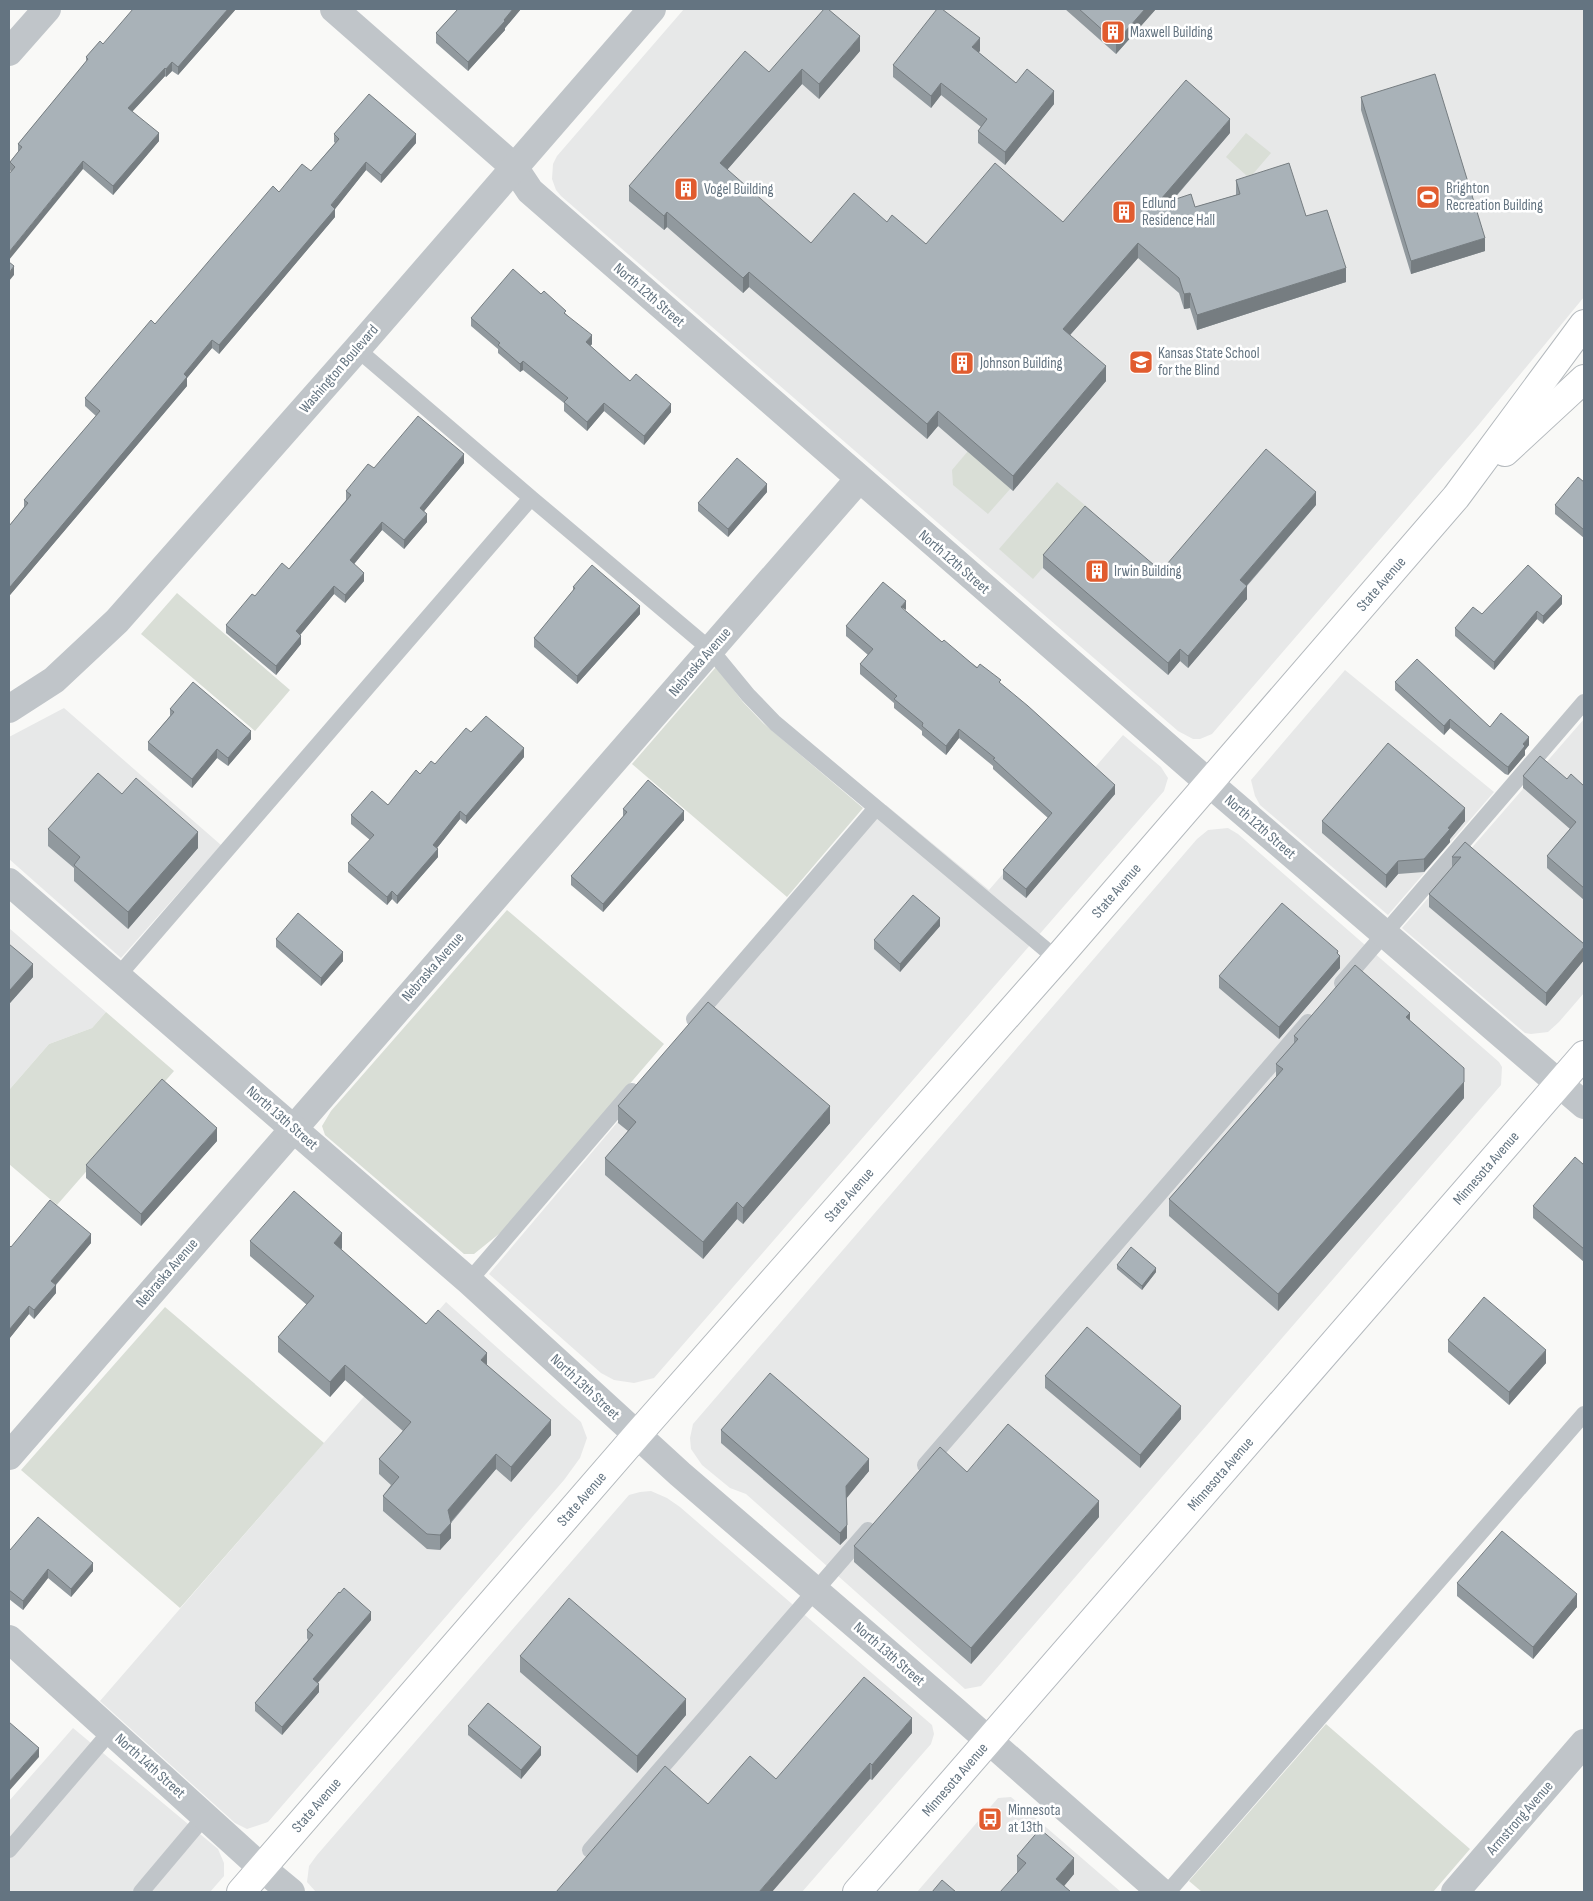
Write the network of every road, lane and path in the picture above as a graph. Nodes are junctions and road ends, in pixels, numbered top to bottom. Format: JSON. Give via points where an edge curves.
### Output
{"nodes":[{"id":1,"x":46,"y":9,"type":"edge"},
{"id":2,"x":652,"y":9,"type":"edge"},
{"id":3,"x":340,"y":11,"type":"edge"},
{"id":4,"x":9,"y":52,"type":"edge"},
{"id":5,"x":514,"y":167,"type":"junction"},
{"id":6,"x":1584,"y":324,"type":"edge"},
{"id":7,"x":358,"y":349,"type":"junction"},
{"id":8,"x":1584,"y":379,"type":"edge"},
{"id":9,"x":859,"y":479,"type":"junction"},
{"id":10,"x":1456,"y":497,"type":"junction"},
{"id":11,"x":531,"y":498,"type":"junction"},
{"id":12,"x":710,"y":650,"type":"junction"},
{"id":13,"x":1584,"y":702,"type":"edge"},
{"id":14,"x":9,"y":709,"type":"edge"},
{"id":15,"x":1209,"y":783,"type":"junction"},
{"id":16,"x":876,"y":808,"type":"junction"},
{"id":17,"x":9,"y":882,"type":"edge"},
{"id":18,"x":1384,"y":934,"type":"junction"},
{"id":19,"x":1057,"y":959,"type":"junction"},
{"id":20,"x":118,"y":976,"type":"junction"},
{"id":21,"x":1332,"y":994,"type":"edge"},
{"id":22,"x":1319,"y":1010,"type":"edge"},
{"id":23,"x":682,"y":1033,"type":"edge"},
{"id":24,"x":1584,"y":1055,"type":"edge"},
{"id":25,"x":643,"y":1078,"type":"edge"},
{"id":26,"x":1560,"y":1083,"type":"junction"},
{"id":27,"x":1584,"y":1105,"type":"edge"},
{"id":28,"x":293,"y":1127,"type":"junction"},
{"id":29,"x":469,"y":1280,"type":"junction"},
{"id":30,"x":1584,"y":1414,"type":"edge"},
{"id":31,"x":637,"y":1435,"type":"junction"},
{"id":32,"x":9,"y":1456,"type":"edge"},
{"id":33,"x":914,"y":1478,"type":"edge"},
{"id":34,"x":881,"y":1516,"type":"edge"},
{"id":35,"x":816,"y":1591,"type":"junction"},
{"id":36,"x":9,"y":1639,"type":"edge"},
{"id":37,"x":111,"y":1731,"type":"junction"},
{"id":38,"x":989,"y":1741,"type":"junction"},
{"id":39,"x":1584,"y":1743,"type":"edge"},
{"id":40,"x":205,"y":1816,"type":"junction"},
{"id":41,"x":9,"y":1850,"type":"edge"},
{"id":42,"x":590,"y":1850,"type":"edge"},
{"id":43,"x":262,"y":1868,"type":"junction"},
{"id":44,"x":141,"y":1892,"type":"edge"},
{"id":45,"x":241,"y":1892,"type":"edge"},
{"id":46,"x":291,"y":1892,"type":"edge"},
{"id":47,"x":858,"y":1892,"type":"edge"},
{"id":48,"x":1161,"y":1892,"type":"edge"},
{"id":49,"x":1168,"y":1892,"type":"edge"},
{"id":50,"x":1455,"y":1892,"type":"edge"}],
"edges":[{"from":1,"to":4,"type":"street"},
{"from":2,"to":5,"type":"street","name":"Washington Boulevard"},
{"from":3,"to":5,"type":"street","name":"North 12th Street"},
{"from":5,"to":7,"type":"street","name":"Washington Boulevard"},
{"from":5,"to":9,"type":"street","name":"North 12th Street","via":[[530,190]]},
{"from":6,"to":10,"type":"main road","name":"State Avenue"},
{"from":7,"to":11,"type":"lane"},
{"from":7,"to":14,"type":"street","name":"Washington Boulevard","via":[[117,621],[54,680]]},
{"from":8,"to":10,"type":"main road","name":"State Avenue"},
{"from":9,"to":12,"type":"street","name":"Nebraska Avenue"},
{"from":9,"to":15,"type":"street","name":"North 12th Street"},
{"from":10,"to":15,"type":"main road","name":"State Avenue"},
{"from":11,"to":12,"type":"lane"},
{"from":11,"to":20,"type":"lane"},
{"from":12,"to":16,"type":"lane","via":[[775,723]]},
{"from":12,"to":28,"type":"street","name":"Nebraska Avenue"},
{"from":13,"to":18,"type":"lane"},
{"from":15,"to":18,"type":"street","name":"North 12th Street"},
{"from":15,"to":19,"type":"main road","name":"State Avenue"},
{"from":16,"to":19,"type":"lane"},
{"from":16,"to":23,"type":"lane"},
{"from":17,"to":20,"type":"street","name":"North 13th Street"},
{"from":18,"to":21,"type":"lane"},
{"from":18,"to":26,"type":"street","name":"North 12th Street"},
{"from":19,"to":31,"type":"main road","name":"State Avenue"},
{"from":20,"to":28,"type":"street","name":"North 13th Street"},
{"from":22,"to":33,"type":"lane"},
{"from":24,"to":26,"type":"main road","name":"Minnesota Avenue"},
{"from":25,"to":29,"type":"lane"},
{"from":26,"to":27,"type":"street","name":"North 12th Street"},
{"from":26,"to":38,"type":"main road","name":"Minnesota Avenue"},
{"from":28,"to":29,"type":"street","name":"North 13th Street"},
{"from":28,"to":32,"type":"street","name":"Nebraska Avenue"},
{"from":29,"to":31,"type":"street","name":"North 13th Street"},
{"from":30,"to":49,"type":"lane"},
{"from":31,"to":35,"type":"street","name":"North 13th Street"},
{"from":31,"to":43,"type":"main road","name":"State Avenue"},
{"from":34,"to":35,"type":"lane"},
{"from":35,"to":38,"type":"street","name":"North 13th Street"},
{"from":35,"to":42,"type":"lane"},
{"from":36,"to":37,"type":"street","name":"North 14th Street"},
{"from":37,"to":40,"type":"street","name":"North 14th Street"},
{"from":37,"to":41,"type":"lane"},
{"from":38,"to":47,"type":"main road","name":"Minnesota Avenue"},
{"from":38,"to":48,"type":"street","name":"North 13th Street"},
{"from":39,"to":50,"type":"street","name":"Armstrong Avenue"},
{"from":40,"to":43,"type":"street","name":"North 14th Street"},
{"from":40,"to":44,"type":"lane"},
{"from":43,"to":45,"type":"main road","name":"State Avenue"},
{"from":43,"to":46,"type":"street","name":"North 14th Street"}]}
